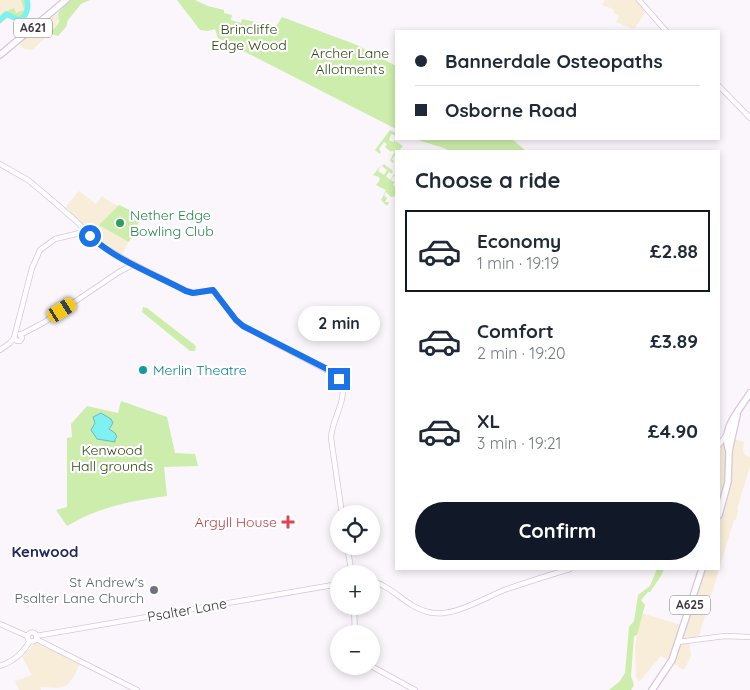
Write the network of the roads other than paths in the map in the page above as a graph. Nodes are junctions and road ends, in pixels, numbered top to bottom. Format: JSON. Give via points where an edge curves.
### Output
{"nodes":[{"id":1,"x":66,"y":0,"type":"edge"},
{"id":2,"x":639,"y":0,"type":"edge"},
{"id":3,"x":665,"y":30,"type":"edge"},
{"id":4,"x":0,"y":55,"type":"edge"},
{"id":5,"x":720,"y":87,"type":"edge"},
{"id":6,"x":750,"y":118,"type":"edge"},
{"id":7,"x":0,"y":164,"type":"edge"},
{"id":8,"x":85,"y":230,"type":"junction"},
{"id":9,"x":134,"y":264,"type":"junction"},
{"id":10,"x":18,"y":337,"type":"junction"},
{"id":11,"x":0,"y":350,"type":"edge"},
{"id":12,"x":750,"y":393,"type":"edge"},
{"id":13,"x":737,"y":415,"type":"junction"},
{"id":14,"x":729,"y":426,"type":"junction"},
{"id":15,"x":727,"y":433,"type":"junction"},
{"id":16,"x":720,"y":440,"type":"edge"},
{"id":17,"x":720,"y":444,"type":"edge"},
{"id":18,"x":729,"y":451,"type":"junction"},
{"id":19,"x":340,"y":505,"type":"edge"},
{"id":20,"x":720,"y":511,"type":"edge"},
{"id":21,"x":567,"y":570,"type":"edge"},
{"id":22,"x":702,"y":570,"type":"edge"},
{"id":23,"x":380,"y":584,"type":"edge"},
{"id":24,"x":330,"y":586,"type":"edge"},
{"id":25,"x":0,"y":624,"type":"edge"},
{"id":26,"x":27,"y":636,"type":"junction"},
{"id":27,"x":36,"y":637,"type":"junction"},
{"id":28,"x":750,"y":637,"type":"edge"},
{"id":29,"x":30,"y":641,"type":"junction"},
{"id":30,"x":678,"y":642,"type":"junction"},
{"id":31,"x":0,"y":666,"type":"edge"},
{"id":32,"x":380,"y":671,"type":"edge"},
{"id":33,"x":137,"y":690,"type":"edge"},
{"id":34,"x":414,"y":690,"type":"edge"},
{"id":35,"x":652,"y":690,"type":"edge"}],
"edges":[{"from":1,"to":4,"type":"main road","number":"A621"},
{"from":2,"to":3,"type":"street"},
{"from":5,"to":6,"type":"street"},
{"from":7,"to":8,"type":"street","via":[[28,180]]},
{"from":8,"to":9,"type":"street","via":[[100,245]]},
{"from":8,"to":10,"type":"street","via":[[55,239],[40,250],[32,268]]},
{"from":9,"to":10,"type":"street"},
{"from":9,"to":19,"type":"street","via":[[190,292],[213,290],[243,326],[336,375],[342,384],[342,400],[332,427],[331,450]]},
{"from":10,"to":11,"type":"street"},
{"from":12,"to":13,"type":"main road"},
{"from":13,"to":14,"type":"main road"},
{"from":13,"to":15,"type":"street"},
{"from":13,"to":18,"type":"main road"},
{"from":14,"to":15,"type":"main road"},
{"from":14,"to":16,"type":"street"},
{"from":15,"to":17,"type":"street"},
{"from":15,"to":18,"type":"main road"},
{"from":18,"to":20,"type":"main road","via":[[728,482]]},
{"from":21,"to":23,"type":"street","via":[[441,614],[418,609]]},
{"from":22,"to":30,"type":"main road","number":"A625"},
{"from":24,"to":27,"type":"street","name":"Psalter Lane"},
{"from":25,"to":26,"type":"street"},
{"from":26,"to":27,"type":"street","via":[[31,633]]},
{"from":26,"to":29,"type":"street"},
{"from":27,"to":29,"type":"street"},
{"from":27,"to":33,"type":"street"},
{"from":28,"to":30,"type":"street","via":[[725,636]]},
{"from":29,"to":31,"type":"street","via":[[21,654]]},
{"from":30,"to":35,"type":"main road","number":"A625","via":[[669,665]]},
{"from":32,"to":34,"type":"street"}]}
